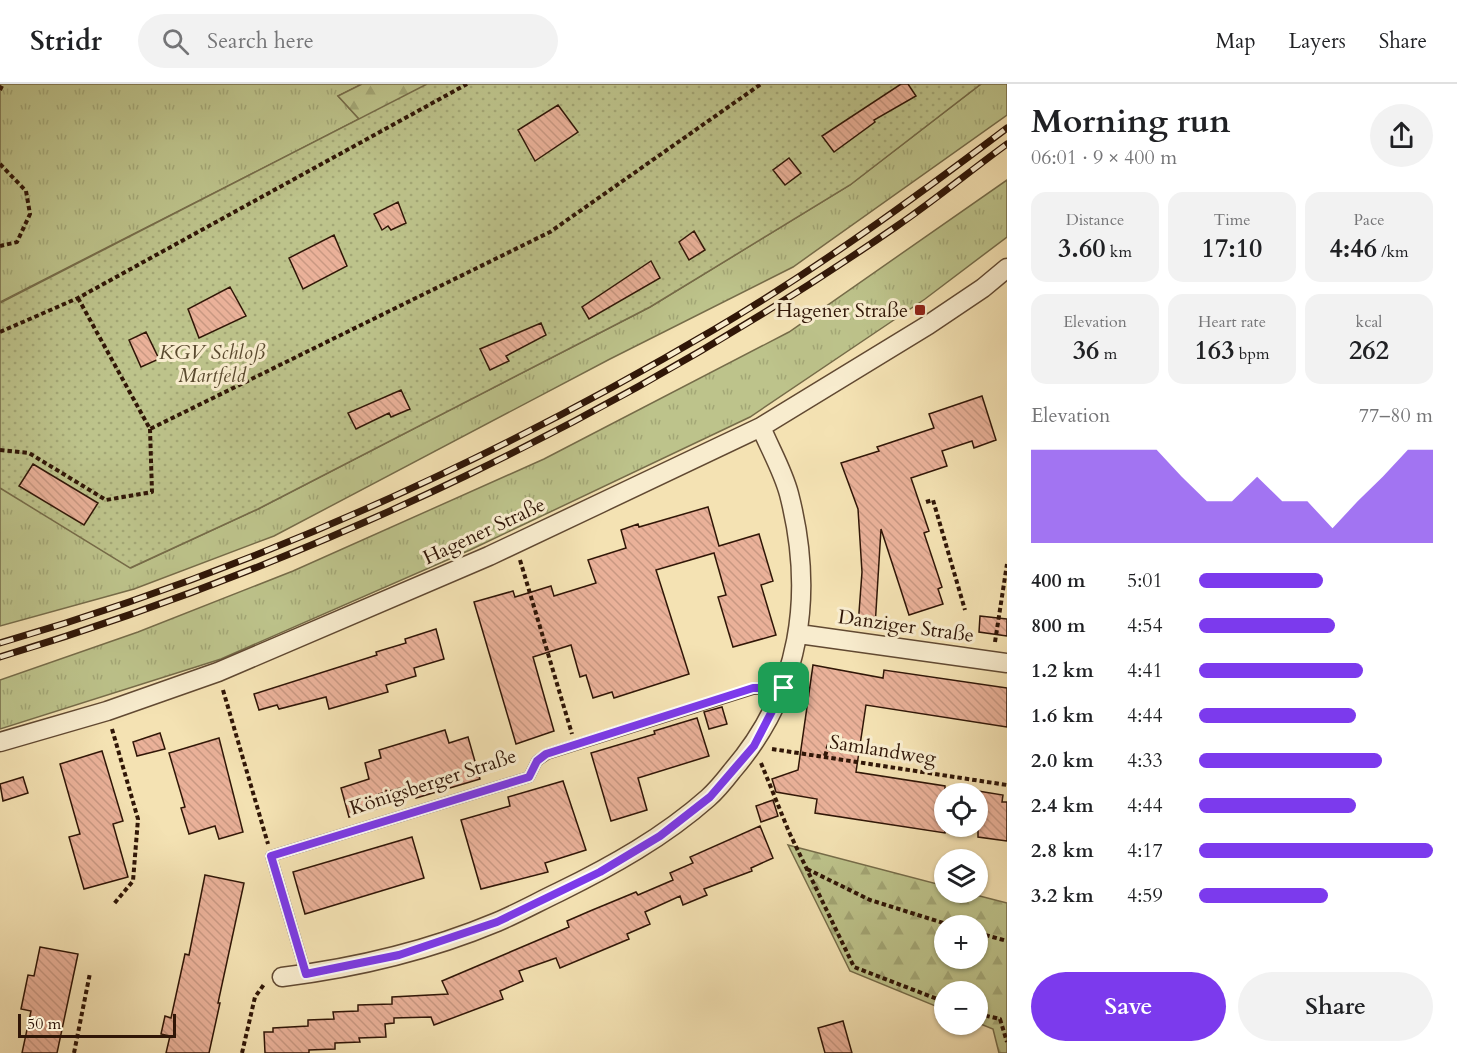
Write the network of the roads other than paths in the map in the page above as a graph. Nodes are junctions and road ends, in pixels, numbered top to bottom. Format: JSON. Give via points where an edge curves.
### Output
{"nodes":[{"id":1,"x":1007,"y":268,"type":"edge"},
{"id":2,"x":761,"y":427,"type":"junction"},
{"id":3,"x":799,"y":634,"type":"junction"},
{"id":4,"x":999,"y":662,"type":"edge"},
{"id":5,"x":784,"y":688,"type":"junction"},
{"id":6,"x":0,"y":742,"type":"edge"},
{"id":7,"x":306,"y":974,"type":"junction"},
{"id":8,"x":282,"y":977,"type":"road end"}],
"edges":[{"from":1,"to":2,"type":"street","name":"Hagener Straße","via":[[927,325]]},
{"from":2,"to":3,"type":"street","via":[[789,492],[800,547],[803,589]]},
{"from":2,"to":6,"type":"street","name":"Hagener Straße","via":[[489,556],[218,672],[107,711]]},
{"from":3,"to":4,"type":"street","name":"Danziger Straße"},
{"from":3,"to":5,"type":"street"},
{"from":5,"to":7,"type":"street","via":[[754,746],[710,797],[660,836],[600,872],[497,922],[399,955]]},
{"from":5,"to":7,"type":"lane","name":"Königsberger Straße","via":[[753,688],[574,743],[542,756],[529,777],[271,856]]},
{"from":7,"to":8,"type":"street"}]}
